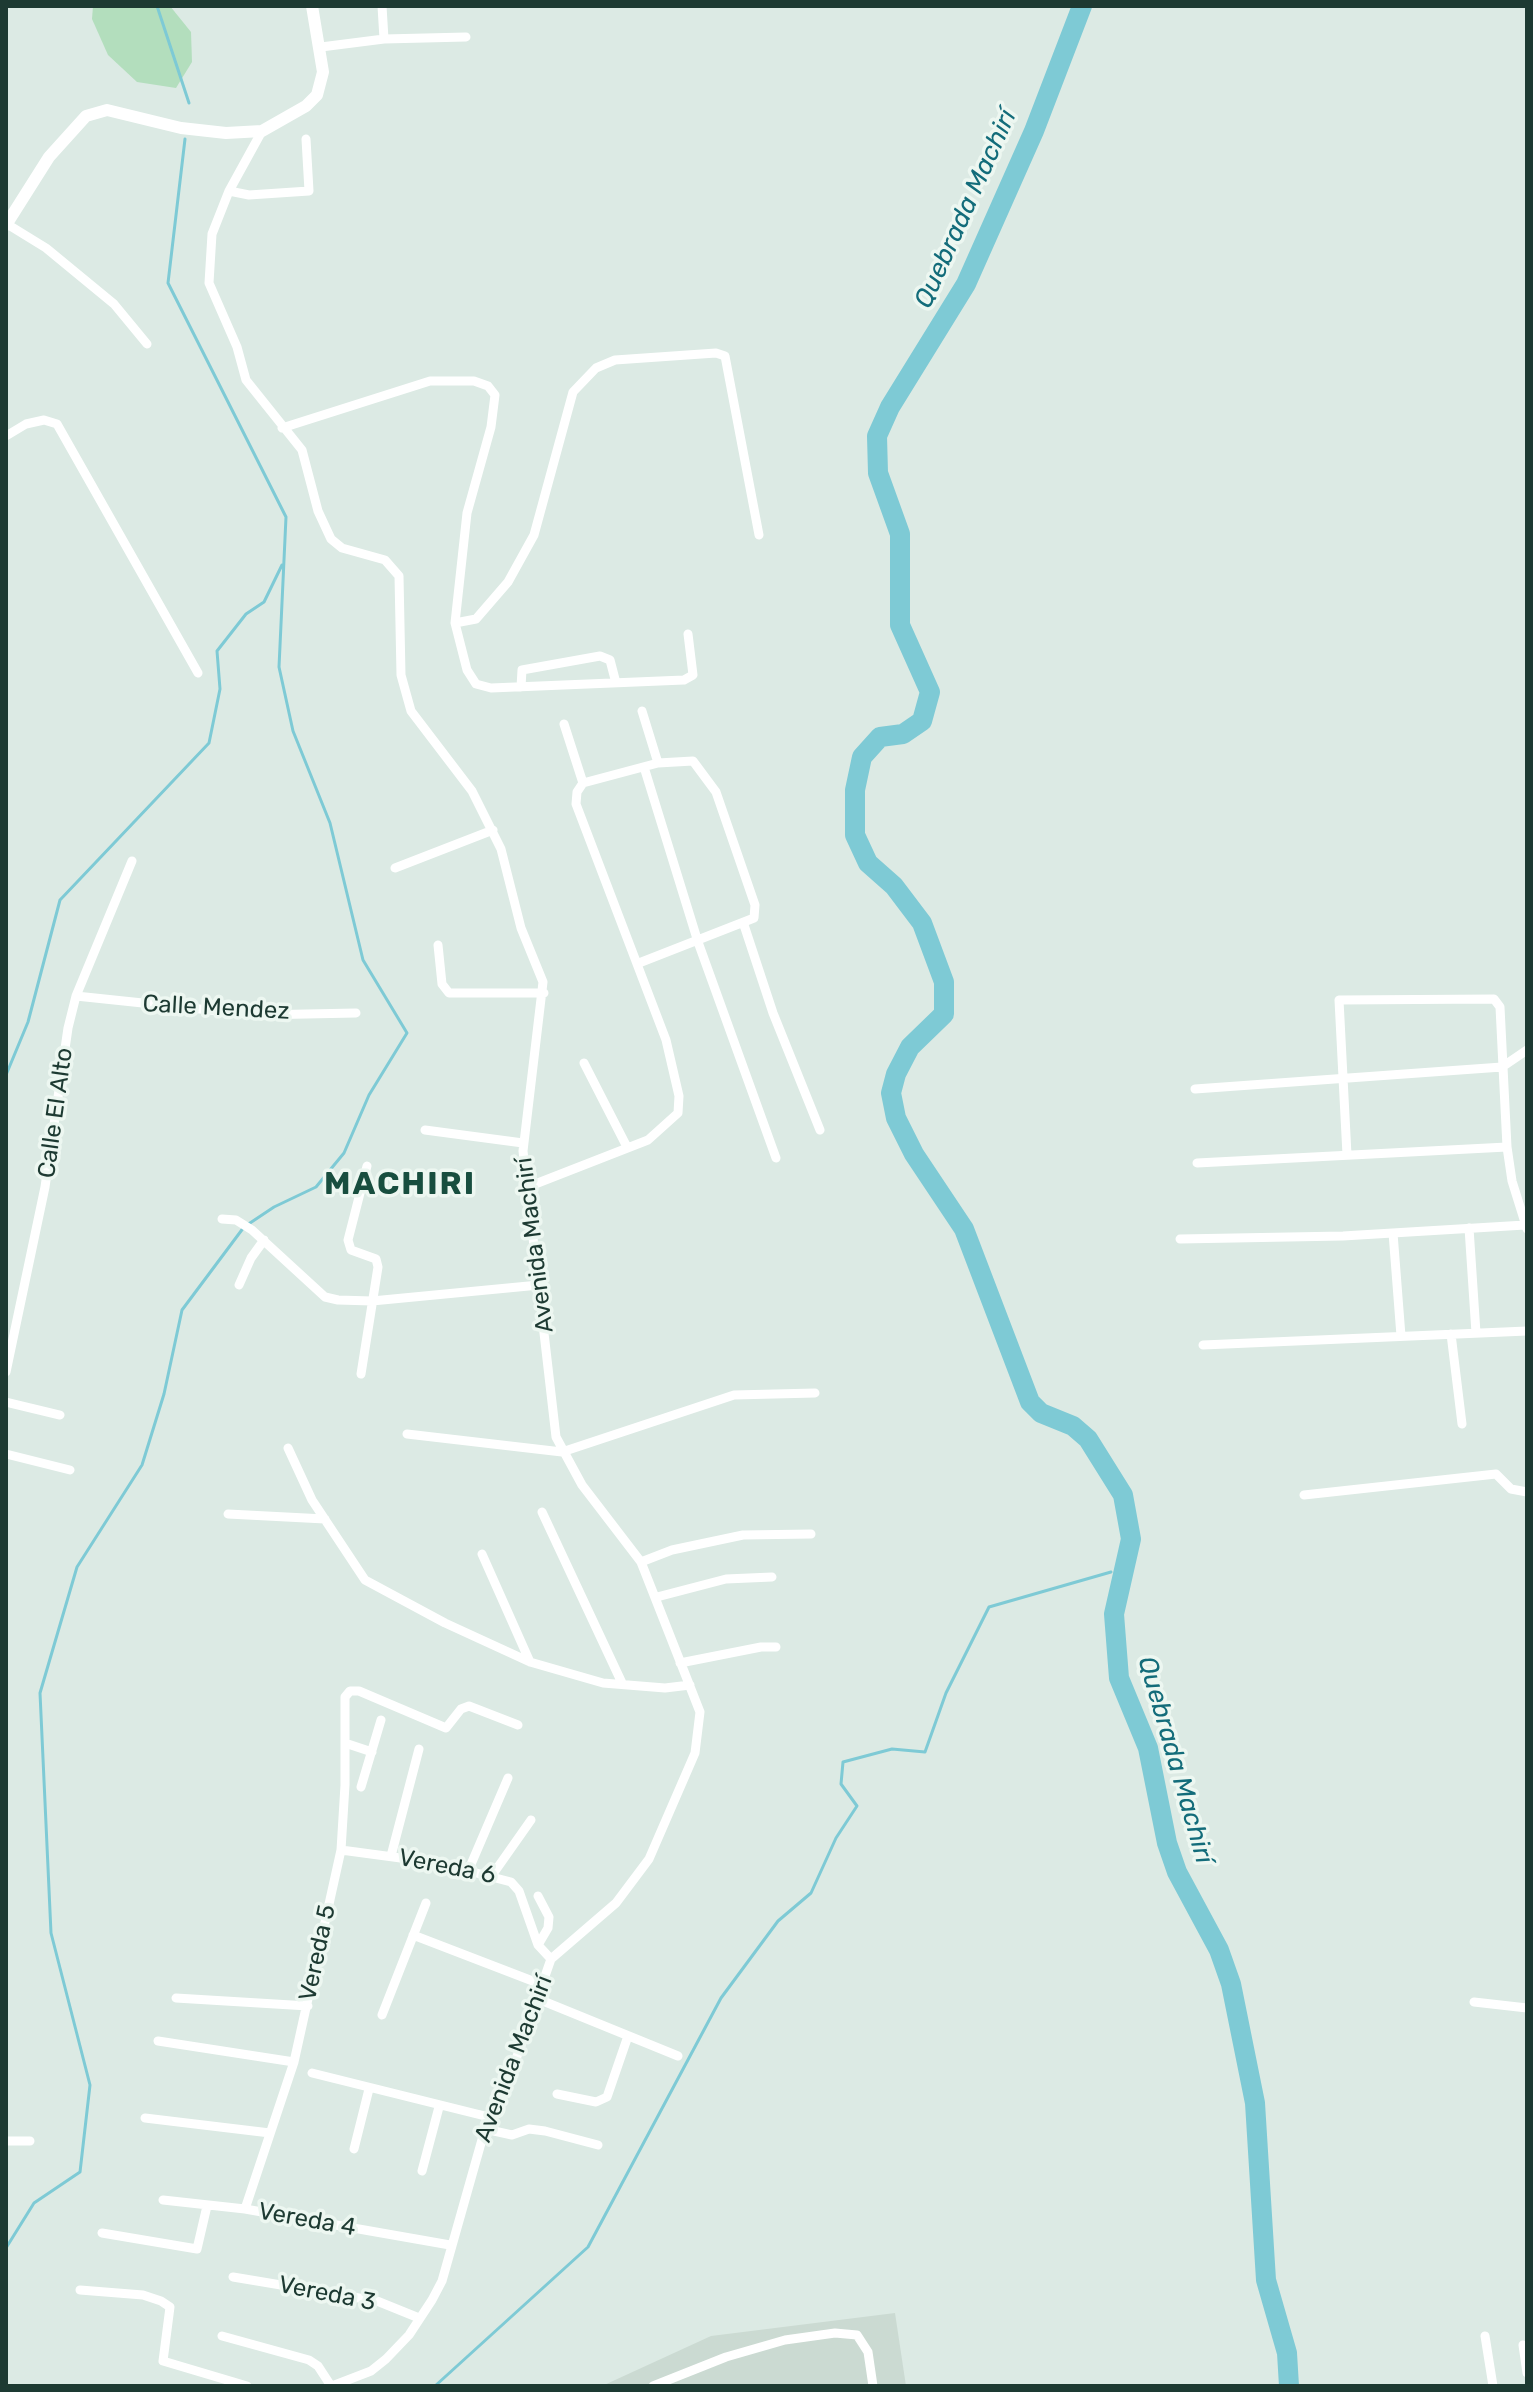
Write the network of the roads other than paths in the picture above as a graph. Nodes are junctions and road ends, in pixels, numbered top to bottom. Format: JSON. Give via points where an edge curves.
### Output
{"nodes":[{"id":1,"x":312,"y":6,"type":"edge"},
{"id":2,"x":382,"y":6,"type":"edge"},
{"id":3,"x":466,"y":37,"type":"dead end"},
{"id":4,"x":384,"y":39,"type":"junction"},
{"id":5,"x":321,"y":47,"type":"junction"},
{"id":6,"x":262,"y":131,"type":"junction"},
{"id":7,"x":306,"y":139,"type":"dead end"},
{"id":8,"x":229,"y":191,"type":"junction"},
{"id":9,"x":6,"y":225,"type":"edge"},
{"id":10,"x":147,"y":344,"type":"dead end"},
{"id":11,"x":282,"y":428,"type":"junction"},
{"id":12,"x":6,"y":436,"type":"edge"},
{"id":13,"x":759,"y":535,"type":"dead end"},
{"id":14,"x":455,"y":623,"type":"junction"},
{"id":15,"x":688,"y":634,"type":"dead end"},
{"id":16,"x":198,"y":673,"type":"dead end"},
{"id":17,"x":616,"y":683,"type":"junction"},
{"id":18,"x":521,"y":687,"type":"junction"},
{"id":19,"x":642,"y":711,"type":"dead end"},
{"id":20,"x":564,"y":724,"type":"dead end"},
{"id":21,"x":658,"y":763,"type":"junction"},
{"id":22,"x":644,"y":767,"type":"junction"},
{"id":23,"x":583,"y":783,"type":"junction"},
{"id":24,"x":493,"y":830,"type":"junction"},
{"id":25,"x":132,"y":861,"type":"dead end"},
{"id":26,"x":395,"y":868,"type":"dead end"},
{"id":27,"x":744,"y":925,"type":"junction"},
{"id":28,"x":698,"y":942,"type":"junction"},
{"id":29,"x":438,"y":945,"type":"dead end"},
{"id":30,"x":639,"y":963,"type":"junction"},
{"id":31,"x":544,"y":993,"type":"junction"},
{"id":32,"x":76,"y":996,"type":"junction"},
{"id":33,"x":356,"y":1013,"type":"dead end"},
{"id":34,"x":1527,"y":1050,"type":"edge"},
{"id":35,"x":584,"y":1063,"type":"dead end"},
{"id":36,"x":1502,"y":1067,"type":"junction"},
{"id":37,"x":1343,"y":1081,"type":"junction"},
{"id":38,"x":1195,"y":1089,"type":"dead end"},
{"id":39,"x":425,"y":1130,"type":"dead end"},
{"id":40,"x":820,"y":1130,"type":"dead end"},
{"id":41,"x":523,"y":1143,"type":"junction"},
{"id":42,"x":627,"y":1147,"type":"junction"},
{"id":43,"x":1507,"y":1147,"type":"junction"},
{"id":44,"x":1347,"y":1155,"type":"junction"},
{"id":45,"x":776,"y":1158,"type":"dead end"},
{"id":46,"x":1197,"y":1163,"type":"dead end"},
{"id":47,"x":367,"y":1166,"type":"dead end"},
{"id":48,"x":525,"y":1188,"type":"junction"},
{"id":49,"x":222,"y":1219,"type":"dead end"},
{"id":50,"x":1526,"y":1227,"type":"edge"},
{"id":51,"x":1469,"y":1228,"type":"junction"},
{"id":52,"x":1393,"y":1233,"type":"junction"},
{"id":53,"x":1180,"y":1239,"type":"dead end"},
{"id":54,"x":264,"y":1240,"type":"junction"},
{"id":55,"x":239,"y":1285,"type":"dead end"},
{"id":56,"x":539,"y":1285,"type":"junction"},
{"id":57,"x":372,"y":1301,"type":"junction"},
{"id":58,"x":1527,"y":1331,"type":"edge"},
{"id":59,"x":1476,"y":1333,"type":"junction"},
{"id":60,"x":1451,"y":1334,"type":"junction"},
{"id":61,"x":1401,"y":1336,"type":"junction"},
{"id":62,"x":1203,"y":1345,"type":"dead end"},
{"id":63,"x":6,"y":1369,"type":"edge"},
{"id":64,"x":361,"y":1374,"type":"dead end"},
{"id":65,"x":815,"y":1393,"type":"dead end"},
{"id":66,"x":6,"y":1402,"type":"edge"},
{"id":67,"x":60,"y":1415,"type":"dead end"},
{"id":68,"x":1462,"y":1424,"type":"dead end"},
{"id":69,"x":407,"y":1434,"type":"dead end"},
{"id":70,"x":288,"y":1448,"type":"dead end"},
{"id":71,"x":562,"y":1452,"type":"junction"},
{"id":72,"x":6,"y":1454,"type":"edge"},
{"id":73,"x":70,"y":1470,"type":"dead end"},
{"id":74,"x":1527,"y":1492,"type":"edge"},
{"id":75,"x":1304,"y":1495,"type":"dead end"},
{"id":76,"x":542,"y":1512,"type":"dead end"},
{"id":77,"x":228,"y":1514,"type":"dead end"},
{"id":78,"x":325,"y":1519,"type":"junction"},
{"id":79,"x":811,"y":1534,"type":"dead end"},
{"id":80,"x":482,"y":1554,"type":"dead end"},
{"id":81,"x":641,"y":1562,"type":"junction"},
{"id":82,"x":772,"y":1577,"type":"dead end"},
{"id":83,"x":657,"y":1597,"type":"junction"},
{"id":84,"x":776,"y":1647,"type":"dead end"},
{"id":85,"x":530,"y":1662,"type":"junction"},
{"id":86,"x":680,"y":1663,"type":"junction"},
{"id":87,"x":622,"y":1683,"type":"junction"},
{"id":88,"x":690,"y":1685,"type":"junction"},
{"id":89,"x":381,"y":1720,"type":"dead end"},
{"id":90,"x":518,"y":1725,"type":"dead end"},
{"id":91,"x":345,"y":1743,"type":"junction"},
{"id":92,"x":419,"y":1749,"type":"dead end"},
{"id":93,"x":372,"y":1752,"type":"junction"},
{"id":94,"x":508,"y":1778,"type":"dead end"},
{"id":95,"x":361,"y":1787,"type":"dead end"},
{"id":96,"x":531,"y":1820,"type":"dead end"},
{"id":97,"x":341,"y":1850,"type":"junction"},
{"id":98,"x":391,"y":1856,"type":"junction"},
{"id":99,"x":469,"y":1869,"type":"junction"},
{"id":100,"x":493,"y":1874,"type":"junction"},
{"id":101,"x":538,"y":1896,"type":"dead end"},
{"id":102,"x":426,"y":1903,"type":"dead end"},
{"id":103,"x":413,"y":1935,"type":"junction"},
{"id":104,"x":538,"y":1945,"type":"junction"},
{"id":105,"x":551,"y":1959,"type":"junction"},
{"id":106,"x":543,"y":1985,"type":"junction"},
{"id":107,"x":176,"y":1998,"type":"dead end"},
{"id":108,"x":538,"y":1999,"type":"junction"},
{"id":109,"x":1474,"y":2002,"type":"dead end"},
{"id":110,"x":308,"y":2006,"type":"junction"},
{"id":111,"x":1527,"y":2008,"type":"edge"},
{"id":112,"x":382,"y":2015,"type":"dead end"},
{"id":113,"x":628,"y":2036,"type":"junction"},
{"id":114,"x":158,"y":2041,"type":"dead end"},
{"id":115,"x":678,"y":2056,"type":"dead end"},
{"id":116,"x":294,"y":2062,"type":"junction"},
{"id":117,"x":312,"y":2073,"type":"dead end"},
{"id":118,"x":369,"y":2089,"type":"junction"},
{"id":119,"x":557,"y":2094,"type":"dead end"},
{"id":120,"x":439,"y":2107,"type":"junction"},
{"id":121,"x":489,"y":2117,"type":"junction"},
{"id":122,"x":145,"y":2118,"type":"dead end"},
{"id":123,"x":485,"y":2129,"type":"junction"},
{"id":124,"x":270,"y":2133,"type":"junction"},
{"id":125,"x":6,"y":2141,"type":"edge"},
{"id":126,"x":30,"y":2141,"type":"dead end"},
{"id":127,"x":598,"y":2145,"type":"dead end"},
{"id":128,"x":354,"y":2149,"type":"dead end"},
{"id":129,"x":422,"y":2171,"type":"dead end"},
{"id":130,"x":163,"y":2200,"type":"dead end"},
{"id":131,"x":207,"y":2206,"type":"junction"},
{"id":132,"x":245,"y":2209,"type":"junction"},
{"id":133,"x":102,"y":2233,"type":"dead end"},
{"id":134,"x":450,"y":2245,"type":"junction"},
{"id":135,"x":233,"y":2277,"type":"dead end"},
{"id":136,"x":80,"y":2290,"type":"dead end"},
{"id":137,"x":419,"y":2318,"type":"junction"},
{"id":138,"x":222,"y":2336,"type":"dead end"},
{"id":139,"x":1485,"y":2336,"type":"dead end"},
{"id":140,"x":1523,"y":2345,"type":"dead end"},
{"id":141,"x":1527,"y":2373,"type":"edge"},
{"id":142,"x":247,"y":2386,"type":"edge"},
{"id":143,"x":332,"y":2386,"type":"edge"},
{"id":144,"x":654,"y":2386,"type":"edge"},
{"id":145,"x":873,"y":2386,"type":"edge"},
{"id":146,"x":1493,"y":2386,"type":"edge"}],
"edges":[{"from":1,"to":5,"type":"street"},
{"from":2,"to":4,"type":"street"},
{"from":3,"to":4,"type":"street"},
{"from":4,"to":5,"type":"street"},
{"from":5,"to":6,"type":"street","via":[[323,72],[317,95]]},
{"from":6,"to":8,"type":"street","name":"Avenida Machirí"},
{"from":6,"to":9,"type":"street","via":[[207,132],[107,110],[86,116],[49,157]]},
{"from":7,"to":8,"type":"street","via":[[309,191]]},
{"from":8,"to":11,"type":"street","name":"Avenida Machirí","via":[[212,234],[209,283],[246,380]]},
{"from":9,"to":10,"type":"street","via":[[46,248],[114,304]]},
{"from":11,"to":14,"type":"street","via":[[430,381],[454,379],[488,386],[495,408],[467,513]]},
{"from":11,"to":24,"type":"street","name":"Avenida Machirí","via":[[302,450],[331,539],[342,548],[385,560],[399,576],[401,675],[411,711],[472,791]]},
{"from":12,"to":16,"type":"street","via":[[26,424],[57,424]]},
{"from":13,"to":14,"type":"street","via":[[725,356],[615,360],[596,368],[573,392],[534,535],[508,582],[476,619]]},
{"from":14,"to":18,"type":"street","via":[[461,653],[476,684]]},
{"from":15,"to":17,"type":"street","via":[[693,675],[684,680]]},
{"from":17,"to":18,"type":"street"},
{"from":17,"to":18,"type":"street","via":[[610,660],[600,656],[522,670]]},
{"from":19,"to":21,"type":"street"},
{"from":20,"to":23,"type":"street"},
{"from":21,"to":22,"type":"street"},
{"from":21,"to":27,"type":"street","via":[[693,761],[716,792],[755,905],[754,918]]},
{"from":22,"to":23,"type":"street"},
{"from":22,"to":28,"type":"street"},
{"from":23,"to":30,"type":"street","via":[[576,804]]},
{"from":24,"to":26,"type":"street"},
{"from":24,"to":31,"type":"street","name":"Avenida Machirí"},
{"from":25,"to":32,"type":"street","name":"Calle El Alto"},
{"from":27,"to":28,"type":"street"},
{"from":27,"to":40,"type":"street"},
{"from":28,"to":30,"type":"street"},
{"from":28,"to":45,"type":"street"},
{"from":29,"to":31,"type":"street","via":[[442,984],[449,993]]},
{"from":30,"to":42,"type":"street","via":[[666,1040],[678,1113],[648,1140]]},
{"from":31,"to":41,"type":"street","name":"Avenida Machirí"},
{"from":32,"to":33,"type":"street","name":"Calle Mendez","via":[[257,1015]]},
{"from":32,"to":63,"type":"street","name":"Calle El Alto","via":[[45,1187]]},
{"from":34,"to":36,"type":"street"},
{"from":35,"to":42,"type":"street"},
{"from":36,"to":37,"type":"street"},
{"from":36,"to":37,"type":"street","via":[[1500,1007],[1494,999],[1339,1000]]},
{"from":36,"to":43,"type":"street"},
{"from":37,"to":38,"type":"street"},
{"from":37,"to":44,"type":"street"},
{"from":39,"to":41,"type":"street"},
{"from":41,"to":48,"type":"street","name":"Avenida Machirí"},
{"from":42,"to":48,"type":"street"},
{"from":43,"to":44,"type":"street"},
{"from":43,"to":50,"type":"street"},
{"from":44,"to":46,"type":"street"},
{"from":47,"to":57,"type":"street","via":[[348,1240],[351,1250],[376,1259]]},
{"from":48,"to":56,"type":"street","name":"Avenida Machirí"},
{"from":49,"to":54,"type":"street","via":[[236,1220]]},
{"from":50,"to":51,"type":"street"},
{"from":51,"to":52,"type":"street"},
{"from":51,"to":59,"type":"street"},
{"from":52,"to":53,"type":"street"},
{"from":52,"to":61,"type":"street"},
{"from":54,"to":55,"type":"street"},
{"from":54,"to":57,"type":"street","via":[[325,1297]]},
{"from":56,"to":57,"type":"street"},
{"from":56,"to":71,"type":"street","name":"Avenida Machirí"},
{"from":57,"to":64,"type":"street"},
{"from":58,"to":59,"type":"street"},
{"from":59,"to":60,"type":"street"},
{"from":60,"to":61,"type":"street"},
{"from":60,"to":68,"type":"street"},
{"from":61,"to":62,"type":"street"},
{"from":65,"to":71,"type":"street","via":[[734,1395]]},
{"from":66,"to":67,"type":"street"},
{"from":69,"to":71,"type":"street"},
{"from":70,"to":78,"type":"street"},
{"from":71,"to":81,"type":"street","name":"Avenida Machirí"},
{"from":72,"to":73,"type":"street"},
{"from":74,"to":75,"type":"street","via":[[1511,1489],[1496,1474]]},
{"from":76,"to":87,"type":"street"},
{"from":77,"to":78,"type":"street"},
{"from":78,"to":85,"type":"street","via":[[365,1580]]},
{"from":79,"to":81,"type":"street","via":[[743,1535]]},
{"from":80,"to":85,"type":"street"},
{"from":81,"to":83,"type":"street","name":"Avenida Machirí"},
{"from":82,"to":83,"type":"street","via":[[726,1579]]},
{"from":83,"to":86,"type":"street","name":"Avenida Machirí"},
{"from":84,"to":86,"type":"street"},
{"from":85,"to":87,"type":"street","via":[[603,1683]]},
{"from":86,"to":88,"type":"street","name":"Avenida Machirí"},
{"from":87,"to":88,"type":"street"},
{"from":88,"to":105,"type":"street","name":"Avenida Machirí","via":[[700,1712],[698,1743],[660,1838],[626,1891]]},
{"from":89,"to":93,"type":"street"},
{"from":90,"to":91,"type":"street","name":"Vereda 5","via":[[469,1706],[446,1728],[350,1691],[345,1697]]},
{"from":91,"to":93,"type":"street"},
{"from":91,"to":97,"type":"street","name":"Vereda 5"},
{"from":92,"to":98,"type":"street"},
{"from":93,"to":95,"type":"street"},
{"from":94,"to":99,"type":"street"},
{"from":96,"to":100,"type":"street"},
{"from":97,"to":98,"type":"street","name":"Vereda 6"},
{"from":97,"to":110,"type":"street","name":"Vereda 5"},
{"from":98,"to":99,"type":"street","name":"Vereda 6"},
{"from":99,"to":100,"type":"street","name":"Vereda 6"},
{"from":100,"to":104,"type":"street","name":"Vereda 6","via":[[519,1891]]},
{"from":101,"to":104,"type":"street","via":[[549,1917]]},
{"from":102,"to":103,"type":"street"},
{"from":103,"to":106,"type":"street"},
{"from":103,"to":112,"type":"street"},
{"from":104,"to":105,"type":"street","name":"Vereda 6"},
{"from":105,"to":106,"type":"street","name":"Avenida Machirí"},
{"from":106,"to":108,"type":"street","name":"Avenida Machirí"},
{"from":107,"to":110,"type":"street"},
{"from":108,"to":113,"type":"street"},
{"from":108,"to":121,"type":"street","name":"Avenida Machirí"},
{"from":109,"to":111,"type":"street"},
{"from":110,"to":116,"type":"street","name":"Vereda 5"},
{"from":113,"to":115,"type":"street"},
{"from":113,"to":119,"type":"street","via":[[607,2097],[596,2102]]},
{"from":114,"to":116,"type":"street"},
{"from":116,"to":124,"type":"street","name":"Vereda 5"},
{"from":117,"to":118,"type":"street"},
{"from":118,"to":120,"type":"street"},
{"from":118,"to":128,"type":"street"},
{"from":120,"to":121,"type":"street"},
{"from":120,"to":129,"type":"street"},
{"from":121,"to":123,"type":"street","name":"Avenida Machirí"},
{"from":122,"to":124,"type":"street"},
{"from":123,"to":127,"type":"street","via":[[512,2135],[545,2131]]},
{"from":123,"to":134,"type":"street","name":"Avenida Machirí"},
{"from":124,"to":132,"type":"street","name":"Vereda 5"},
{"from":125,"to":126,"type":"street"},
{"from":130,"to":131,"type":"street","name":"Vereda 4"},
{"from":131,"to":132,"type":"street","name":"Vereda 4"},
{"from":131,"to":133,"type":"street","via":[[197,2249]]},
{"from":132,"to":134,"type":"street","name":"Vereda 4"},
{"from":134,"to":137,"type":"street","name":"Avenida Machirí","via":[[442,2281]]},
{"from":135,"to":137,"type":"street","name":"Vereda 3","via":[[377,2301]]},
{"from":136,"to":142,"type":"street","via":[[161,2301],[170,2307],[163,2361]]},
{"from":137,"to":143,"type":"street","name":"Avenida Machirí","via":[[379,2365]]},
{"from":138,"to":143,"type":"street","via":[[309,2360]]},
{"from":139,"to":146,"type":"street"},
{"from":140,"to":141,"type":"street"},
{"from":144,"to":145,"type":"street","via":[[726,2357],[835,2333],[857,2335],[868,2352]]}]}
